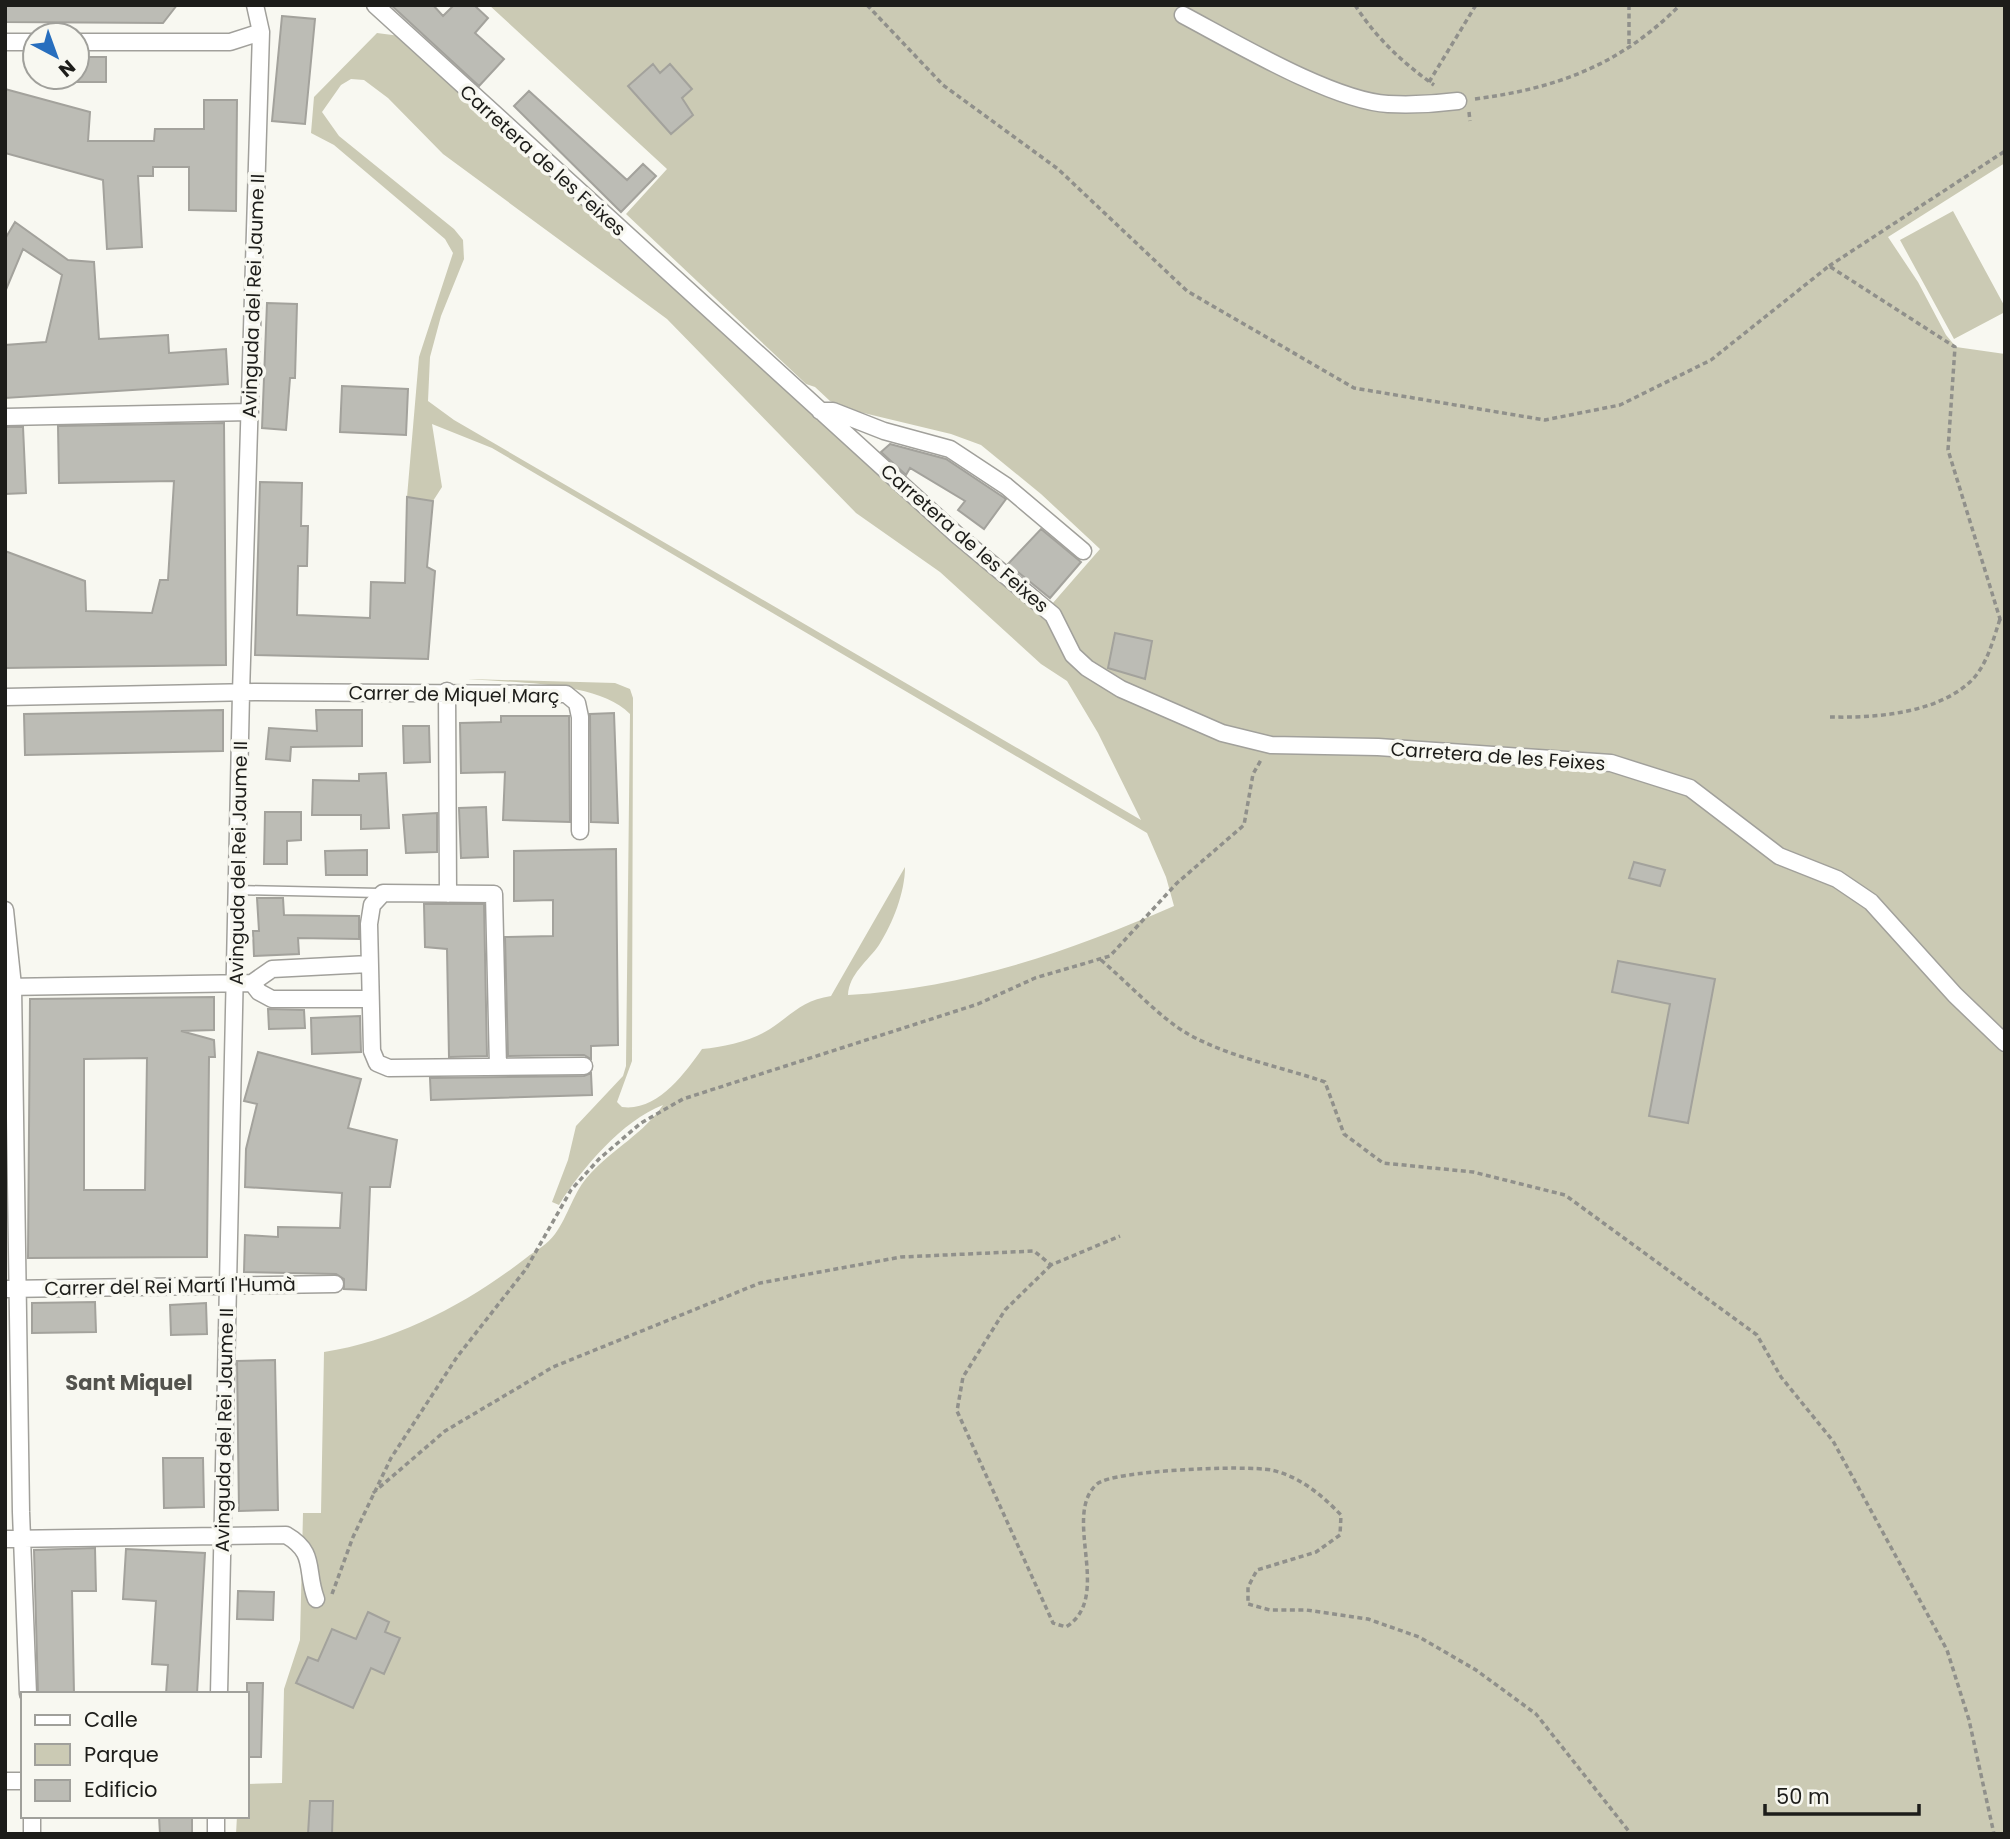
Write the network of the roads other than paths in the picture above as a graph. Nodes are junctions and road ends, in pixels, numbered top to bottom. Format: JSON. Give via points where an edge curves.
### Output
{"nodes":[{"id":1,"x":255,"y":5,"type":"edge"},
{"id":2,"x":375,"y":5,"type":"edge"},
{"id":3,"x":1183,"y":15,"type":"dead end"},
{"id":4,"x":261,"y":32,"type":"junction"},
{"id":5,"x":91,"y":42,"type":"edge"},
{"id":6,"x":1458,"y":101,"type":"road end"},
{"id":7,"x":820,"y":411,"type":"junction"},
{"id":8,"x":250,"y":412,"type":"junction"},
{"id":9,"x":5,"y":417,"type":"edge"},
{"id":10,"x":1083,"y":551,"type":"dead end"},
{"id":11,"x":447,"y":691,"type":"junction"},
{"id":12,"x":241,"y":693,"type":"junction"},
{"id":13,"x":5,"y":698,"type":"edge"},
{"id":14,"x":580,"y":831,"type":"dead end"},
{"id":15,"x":237,"y":890,"type":"junction"},
{"id":16,"x":383,"y":893,"type":"junction"},
{"id":17,"x":448,"y":894,"type":"junction"},
{"id":18,"x":5,"y":910,"type":"edge"},
{"id":19,"x":369,"y":964,"type":"junction"},
{"id":20,"x":252,"y":983,"type":"junction"},
{"id":21,"x":235,"y":984,"type":"junction"},
{"id":22,"x":9,"y":986,"type":"edge"},
{"id":23,"x":370,"y":999,"type":"junction"},
{"id":24,"x":2005,"y":1042,"type":"edge"},
{"id":25,"x":584,"y":1066,"type":"dead end"},
{"id":26,"x":498,"y":1067,"type":"junction"},
{"id":27,"x":335,"y":1284,"type":"dead end"},
{"id":28,"x":228,"y":1285,"type":"junction"},
{"id":29,"x":12,"y":1289,"type":"edge"},
{"id":30,"x":222,"y":1536,"type":"junction"},
{"id":31,"x":5,"y":1539,"type":"edge"},
{"id":32,"x":23,"y":1539,"type":"junction"},
{"id":33,"x":316,"y":1599,"type":"road end"},
{"id":34,"x":28,"y":1692,"type":"edge"},
{"id":35,"x":219,"y":1692,"type":"edge"}],
"edges":[{"from":1,"to":4,"type":"street","name":"Avinguda del Rei Jaume II"},
{"from":2,"to":7,"type":"street","name":"Carretera de les Feixes"},
{"from":3,"to":6,"type":"street","via":[[1293,72],[1360,98],[1387,104]]},
{"from":4,"to":5,"type":"street","via":[[230,42]]},
{"from":4,"to":8,"type":"street","name":"Avinguda del Rei Jaume II"},
{"from":7,"to":10,"type":"street","via":[[833,411],[950,449],[1006,486]]},
{"from":7,"to":24,"type":"street","name":"Carretera de les Feixes","via":[[1053,615],[1073,655],[1087,668],[1121,688],[1248,741],[1611,763],[1674,781],[1704,798],[1779,856],[1837,880],[1871,902],[1955,995]]},
{"from":8,"to":9,"type":"street"},
{"from":8,"to":12,"type":"street","name":"Avinguda del Rei Jaume II"},
{"from":11,"to":12,"type":"street","name":"Carrer de Miquel Març"},
{"from":11,"to":14,"type":"street","name":"Carrer de Miquel Març","via":[[566,694],[577,702]]},
{"from":11,"to":17,"type":"street"},
{"from":12,"to":13,"type":"street","name":"Carrer de Miquel Març"},
{"from":12,"to":15,"type":"street","name":"Avinguda del Rei Jaume II"},
{"from":15,"to":16,"type":"lane"},
{"from":15,"to":21,"type":"street","name":"Avinguda del Rei Jaume II"},
{"from":16,"to":17,"type":"street"},
{"from":16,"to":19,"type":"street","via":[[370,914]]},
{"from":17,"to":26,"type":"street","via":[[489,893],[496,899]]},
{"from":18,"to":22,"type":"street"},
{"from":19,"to":20,"type":"street","via":[[272,969]]},
{"from":19,"to":23,"type":"street"},
{"from":20,"to":21,"type":"street"},
{"from":20,"to":23,"type":"street","via":[[272,999]]},
{"from":21,"to":22,"type":"street"},
{"from":21,"to":28,"type":"street","name":"Avinguda del Rei Jaume II"},
{"from":22,"to":29,"type":"street"},
{"from":23,"to":26,"type":"street","via":[[372,1051],[377,1063],[388,1068]]},
{"from":25,"to":26,"type":"street"},
{"from":27,"to":28,"type":"street","name":"Carrer del Rei Martí l'Humà"},
{"from":28,"to":29,"type":"street","name":"Carrer del Rei Martí l'Humà"},
{"from":28,"to":30,"type":"street","name":"Avinguda del Rei Jaume II"},
{"from":29,"to":32,"type":"street"},
{"from":30,"to":32,"type":"street"},
{"from":30,"to":33,"type":"street","via":[[272,1533],[298,1542],[307,1554]]},
{"from":30,"to":35,"type":"street","name":"Avinguda del Rei Jaume II"},
{"from":31,"to":32,"type":"street"},
{"from":32,"to":34,"type":"street"}]}
